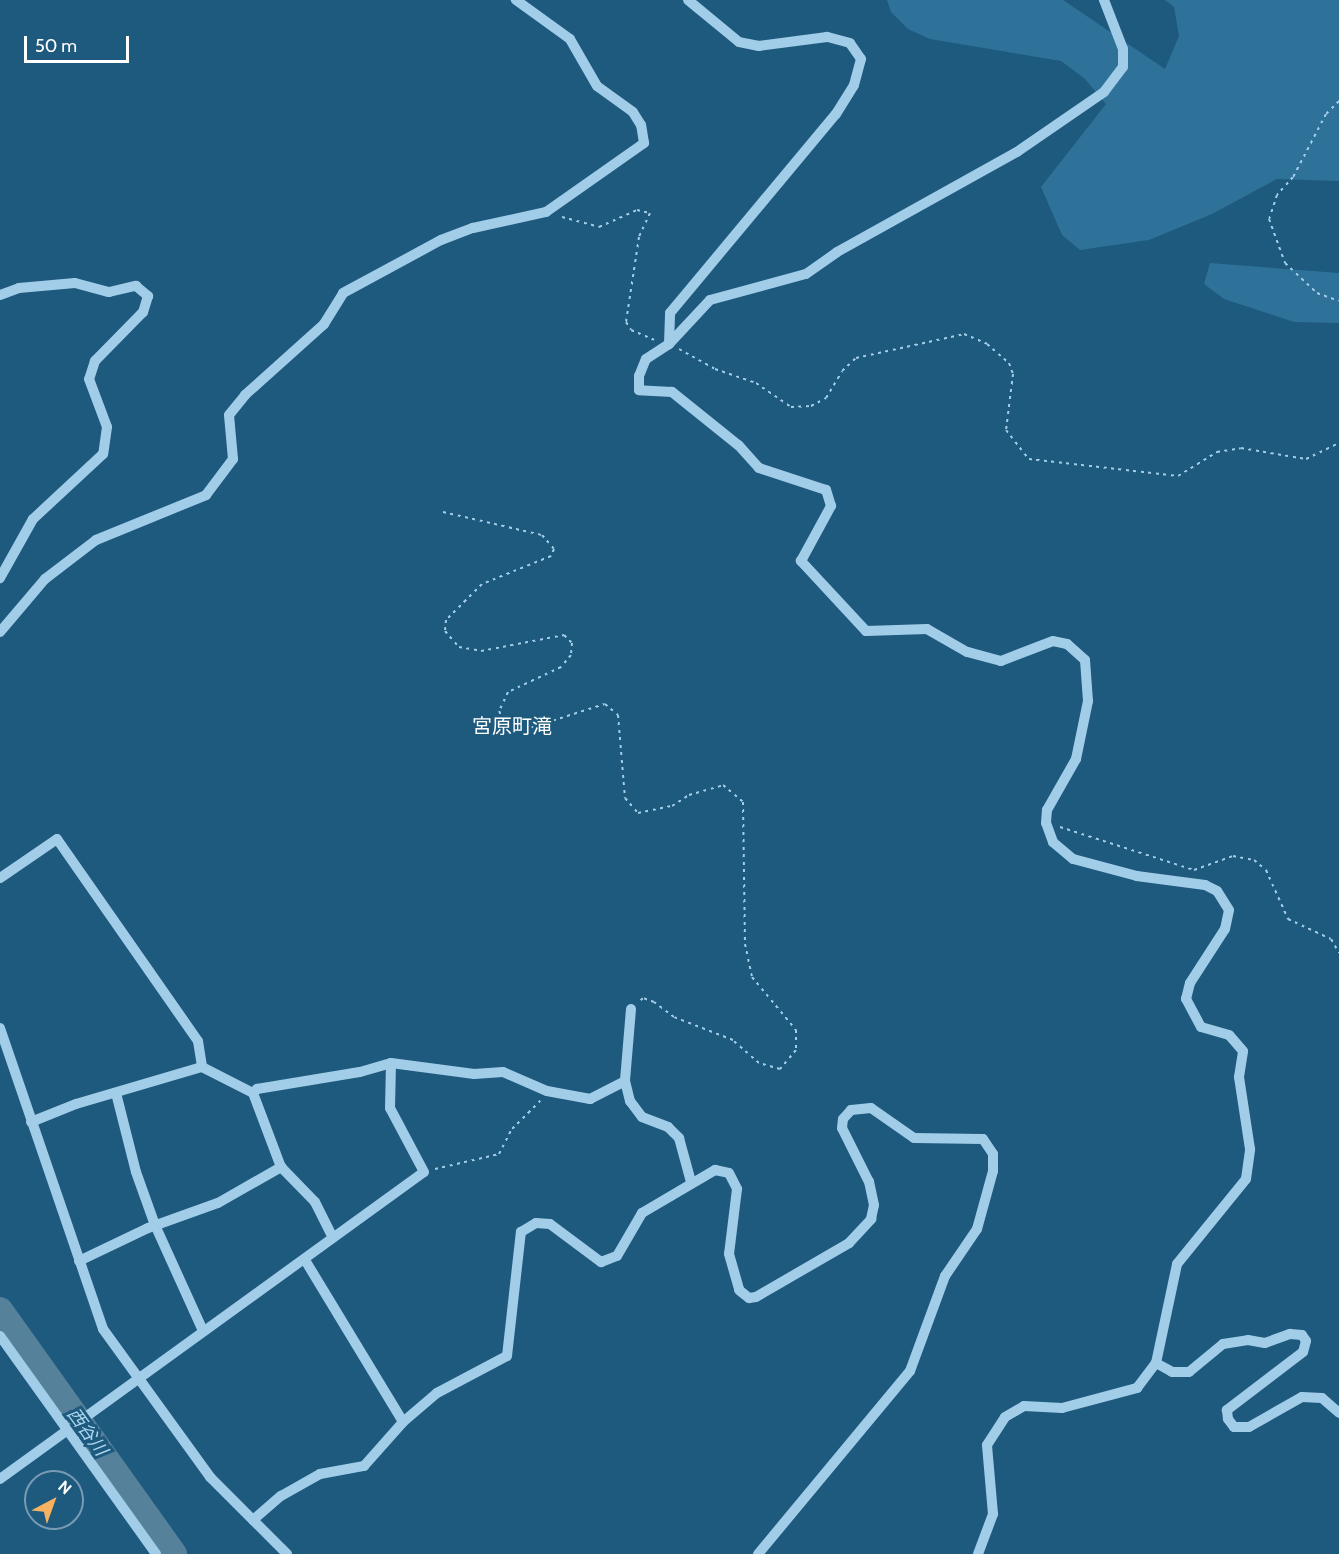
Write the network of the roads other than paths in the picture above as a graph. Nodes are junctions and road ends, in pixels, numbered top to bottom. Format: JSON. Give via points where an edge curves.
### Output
{"nodes":[{"id":1,"x":516,"y":0,"type":"edge"},
{"id":2,"x":688,"y":0,"type":"edge"},
{"id":3,"x":1104,"y":0,"type":"edge"},
{"id":4,"x":0,"y":295,"type":"edge"},
{"id":5,"x":669,"y":344,"type":"junction"},
{"id":6,"x":0,"y":578,"type":"edge"},
{"id":7,"x":0,"y":632,"type":"edge"},
{"id":8,"x":0,"y":878,"type":"edge"},
{"id":9,"x":631,"y":1010,"type":"road end"},
{"id":10,"x":0,"y":1028,"type":"edge"},
{"id":11,"x":391,"y":1063,"type":"junction"},
{"id":12,"x":202,"y":1067,"type":"junction"},
{"id":13,"x":624,"y":1081,"type":"junction"},
{"id":14,"x":116,"y":1093,"type":"junction"},
{"id":15,"x":253,"y":1093,"type":"junction"},
{"id":16,"x":31,"y":1122,"type":"junction"},
{"id":17,"x":281,"y":1167,"type":"junction"},
{"id":18,"x":691,"y":1182,"type":"junction"},
{"id":19,"x":155,"y":1225,"type":"junction"},
{"id":20,"x":333,"y":1238,"type":"junction"},
{"id":21,"x":305,"y":1260,"type":"junction"},
{"id":22,"x":79,"y":1261,"type":"junction"},
{"id":23,"x":203,"y":1331,"type":"junction"},
{"id":24,"x":0,"y":1336,"type":"edge"},
{"id":25,"x":1156,"y":1363,"type":"junction"},
{"id":26,"x":140,"y":1378,"type":"junction"},
{"id":27,"x":1339,"y":1413,"type":"edge"},
{"id":28,"x":402,"y":1422,"type":"junction"},
{"id":29,"x":66,"y":1430,"type":"junction"},
{"id":30,"x":0,"y":1479,"type":"edge"},
{"id":31,"x":253,"y":1520,"type":"junction"},
{"id":32,"x":156,"y":1554,"type":"edge"},
{"id":33,"x":287,"y":1554,"type":"edge"},
{"id":34,"x":758,"y":1554,"type":"edge"},
{"id":35,"x":978,"y":1554,"type":"edge"}],
"edges":[{"from":1,"to":7,"type":"street","via":[[570,39],[597,86],[633,112],[641,125],[644,143],[546,212],[473,228],[441,240],[343,293],[324,324],[245,395],[229,416],[233,459],[206,495],[96,540],[45,579]]},
{"from":2,"to":5,"type":"street","via":[[739,42],[759,46],[827,37],[850,43],[861,59],[854,85],[836,114],[670,313]]},
{"from":3,"to":5,"type":"street","via":[[1123,49],[1123,67],[1087,106],[1017,152],[837,252],[806,274],[710,300]]},
{"from":4,"to":6,"type":"street","via":[[19,288],[75,283],[109,292],[136,286],[148,296],[143,312],[95,361],[89,379],[107,427],[103,454],[33,519]]},
{"from":5,"to":25,"type":"street","via":[[646,359],[639,390],[672,392],[738,445],[759,468],[826,490],[831,506],[801,561],[866,631],[927,629],[967,652],[1001,661],[1053,641],[1067,644],[1085,660],[1088,701],[1076,759],[1047,810],[1046,823],[1053,842],[1073,859],[1137,876],[1205,885],[1217,891],[1229,910],[1225,929],[1190,983],[1186,999],[1201,1027],[1228,1035],[1243,1051],[1239,1077],[1250,1149],[1246,1179],[1177,1264]]},
{"from":8,"to":12,"type":"street","via":[[57,839],[198,1041]]},
{"from":9,"to":13,"type":"street"},
{"from":10,"to":16,"type":"street"},
{"from":11,"to":13,"type":"street","via":[[474,1074],[503,1072],[547,1091],[590,1099]]},
{"from":11,"to":15,"type":"street","via":[[257,1089]]},
{"from":11,"to":20,"type":"street","via":[[390,1108],[424,1172]]},
{"from":12,"to":14,"type":"street"},
{"from":12,"to":15,"type":"street"},
{"from":13,"to":18,"type":"street","via":[[630,1101],[642,1117],[668,1127],[679,1138]]},
{"from":14,"to":16,"type":"street"},
{"from":14,"to":19,"type":"street","via":[[136,1172]]},
{"from":15,"to":17,"type":"street"},
{"from":16,"to":22,"type":"street"},
{"from":17,"to":19,"type":"street","via":[[218,1203]]},
{"from":17,"to":20,"type":"street","via":[[315,1202]]},
{"from":18,"to":28,"type":"street","via":[[642,1213],[617,1256],[601,1262],[550,1224],[536,1222],[521,1232],[507,1356],[437,1393]]},
{"from":18,"to":34,"type":"street","via":[[715,1170],[729,1173],[737,1189],[729,1254],[739,1290],[749,1298],[849,1243],[871,1220],[874,1205],[869,1182],[842,1128],[843,1119],[851,1110],[871,1108],[914,1138],[982,1139],[993,1154],[993,1172],[977,1229],[945,1276],[910,1371]]},
{"from":19,"to":22,"type":"street"},
{"from":19,"to":23,"type":"street"},
{"from":20,"to":21,"type":"street"},
{"from":21,"to":23,"type":"street"},
{"from":21,"to":28,"type":"street"},
{"from":22,"to":26,"type":"street","via":[[103,1329]]},
{"from":23,"to":26,"type":"street"},
{"from":24,"to":29,"type":"street"},
{"from":25,"to":27,"type":"street","via":[[1172,1372],[1190,1372],[1223,1344],[1248,1340],[1265,1343],[1290,1334],[1302,1335],[1306,1341],[1303,1352],[1227,1410],[1228,1419],[1234,1427],[1249,1427],[1302,1397],[1322,1398]]},
{"from":25,"to":35,"type":"street","via":[[1137,1388],[1062,1407],[1024,1406],[1005,1417],[987,1445],[993,1514]]},
{"from":26,"to":29,"type":"street"},
{"from":26,"to":31,"type":"street","via":[[181,1442]]},
{"from":28,"to":31,"type":"street","via":[[364,1466],[320,1474],[281,1496]]},
{"from":29,"to":30,"type":"street"},
{"from":29,"to":32,"type":"street"},
{"from":31,"to":33,"type":"street"}]}
